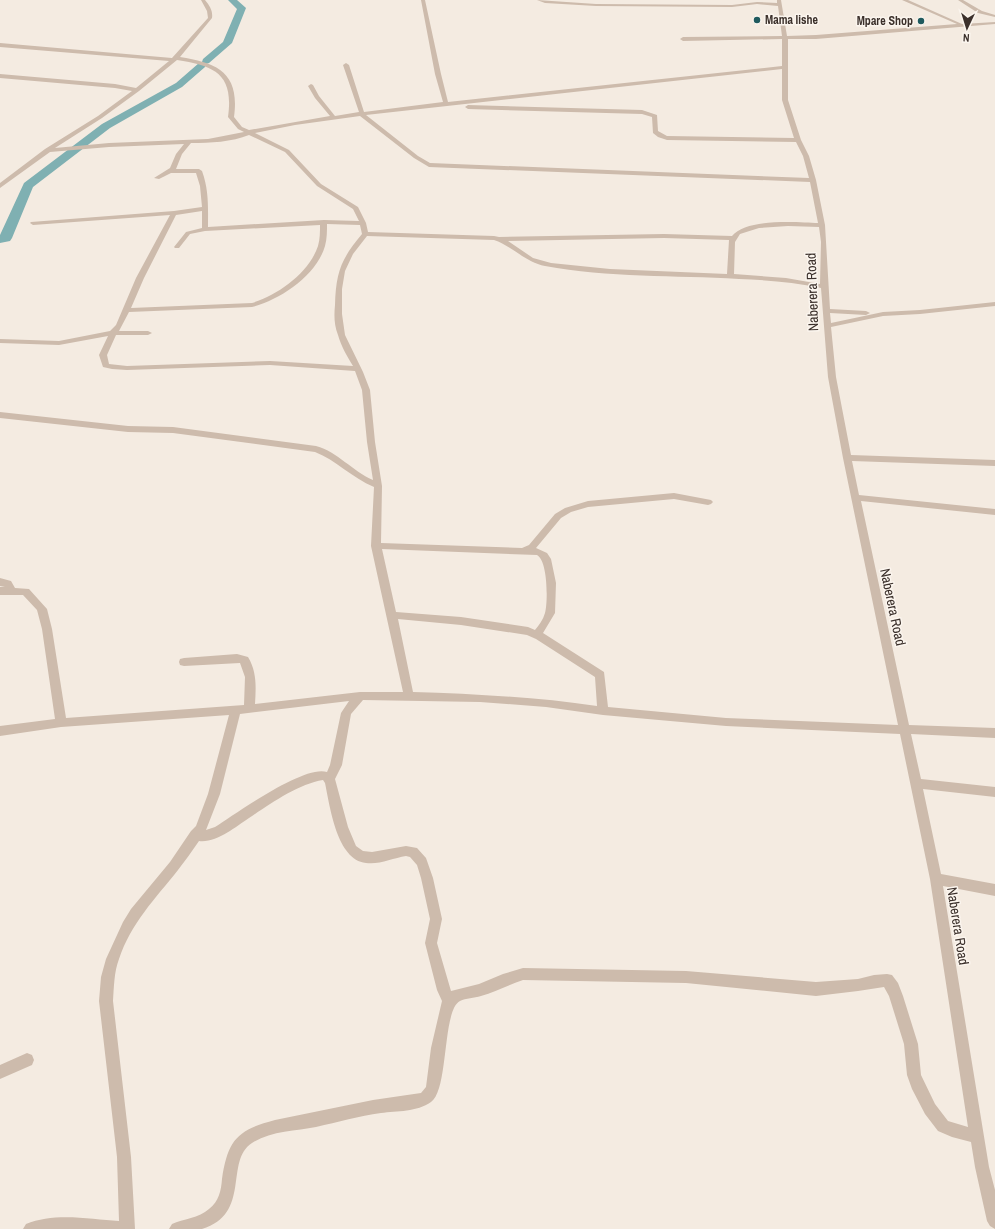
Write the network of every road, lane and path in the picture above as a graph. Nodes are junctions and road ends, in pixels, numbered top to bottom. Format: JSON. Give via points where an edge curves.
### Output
{"nodes":[{"id":1,"x":203,"y":0,"type":"edge"},
{"id":2,"x":423,"y":0,"type":"edge"},
{"id":3,"x":539,"y":0,"type":"edge"},
{"id":4,"x":904,"y":0,"type":"edge"},
{"id":5,"x":960,"y":0,"type":"edge"},
{"id":6,"x":780,"y":3,"type":"edge"},
{"id":7,"x":995,"y":16,"type":"edge"},
{"id":8,"x":993,"y":23,"type":"edge"},
{"id":9,"x":963,"y":26,"type":"junction"},
{"id":10,"x":995,"y":28,"type":"edge"},
{"id":11,"x":785,"y":38,"type":"junction"},
{"id":12,"x":683,"y":39,"type":"dead end"},
{"id":13,"x":0,"y":45,"type":"edge"},
{"id":14,"x":175,"y":59,"type":"junction"},
{"id":15,"x":346,"y":64,"type":"dead end"},
{"id":16,"x":784,"y":67,"type":"junction"},
{"id":17,"x":0,"y":76,"type":"edge"},
{"id":18,"x":311,"y":86,"type":"dead end"},
{"id":19,"x":137,"y":90,"type":"junction"},
{"id":20,"x":446,"y":104,"type":"junction"},
{"id":21,"x":363,"y":115,"type":"junction"},
{"id":22,"x":333,"y":117,"type":"junction"},
{"id":23,"x":250,"y":132,"type":"junction"},
{"id":24,"x":798,"y":140,"type":"junction"},
{"id":25,"x":189,"y":142,"type":"junction"},
{"id":26,"x":47,"y":150,"type":"junction"},
{"id":27,"x":170,"y":171,"type":"junction"},
{"id":28,"x":157,"y":178,"type":"dead end"},
{"id":29,"x":812,"y":180,"type":"junction"},
{"id":30,"x":0,"y":186,"type":"edge"},
{"id":31,"x":206,"y":209,"type":"junction"},
{"id":32,"x":174,"y":213,"type":"junction"},
{"id":33,"x":324,"y":222,"type":"junction"},
{"id":34,"x":363,"y":222,"type":"junction"},
{"id":35,"x":33,"y":223,"type":"dead end"},
{"id":36,"x":822,"y":225,"type":"junction"},
{"id":37,"x":205,"y":229,"type":"junction"},
{"id":38,"x":364,"y":234,"type":"junction"},
{"id":39,"x":733,"y":238,"type":"junction"},
{"id":40,"x":501,"y":239,"type":"junction"},
{"id":41,"x":177,"y":247,"type":"dead end"},
{"id":42,"x":730,"y":276,"type":"junction"},
{"id":43,"x":824,"y":287,"type":"junction"},
{"id":44,"x":995,"y":304,"type":"edge"},
{"id":45,"x":127,"y":310,"type":"junction"},
{"id":46,"x":826,"y":311,"type":"junction"},
{"id":47,"x":884,"y":314,"type":"junction"},
{"id":48,"x":827,"y":326,"type":"junction"},
{"id":49,"x":114,"y":333,"type":"junction"},
{"id":50,"x":148,"y":333,"type":"dead end"},
{"id":51,"x":0,"y":341,"type":"edge"},
{"id":52,"x":357,"y":369,"type":"junction"},
{"id":53,"x":0,"y":415,"type":"edge"},
{"id":54,"x":847,"y":458,"type":"junction"},
{"id":55,"x":995,"y":463,"type":"edge"},
{"id":56,"x":378,"y":486,"type":"junction"},
{"id":57,"x":856,"y":498,"type":"junction"},
{"id":58,"x":708,"y":502,"type":"dead end"},
{"id":59,"x":995,"y":512,"type":"edge"},
{"id":60,"x":376,"y":546,"type":"junction"},
{"id":61,"x":523,"y":551,"type":"junction"},
{"id":62,"x":0,"y":582,"type":"edge"},
{"id":63,"x":12,"y":591,"type":"junction"},
{"id":64,"x":0,"y":592,"type":"edge"},
{"id":65,"x":392,"y":615,"type":"junction"},
{"id":66,"x":537,"y":634,"type":"junction"},
{"id":67,"x":184,"y":662,"type":"dead end"},
{"id":68,"x":360,"y":696,"type":"junction"},
{"id":69,"x":409,"y":697,"type":"junction"},
{"id":70,"x":249,"y":709,"type":"junction"},
{"id":71,"x":236,"y":710,"type":"junction"},
{"id":72,"x":603,"y":710,"type":"junction"},
{"id":73,"x":61,"y":723,"type":"junction"},
{"id":74,"x":905,"y":729,"type":"junction"},
{"id":75,"x":0,"y":731,"type":"edge"},
{"id":76,"x":995,"y":733,"type":"edge"},
{"id":77,"x":330,"y":779,"type":"junction"},
{"id":78,"x":915,"y":783,"type":"junction"},
{"id":79,"x":995,"y":792,"type":"edge"},
{"id":80,"x":195,"y":836,"type":"junction"},
{"id":81,"x":936,"y":879,"type":"junction"},
{"id":82,"x":995,"y":890,"type":"edge"},
{"id":83,"x":449,"y":1001,"type":"junction"},
{"id":84,"x":27,"y":1060,"type":"dead end"},
{"id":85,"x":0,"y":1072,"type":"edge"},
{"id":86,"x":977,"y":1136,"type":"junction"},
{"id":87,"x":995,"y":1221,"type":"edge"},
{"id":88,"x":31,"y":1229,"type":"edge"},
{"id":89,"x":119,"y":1229,"type":"edge"},
{"id":90,"x":128,"y":1229,"type":"edge"},
{"id":91,"x":177,"y":1229,"type":"edge"}],
"edges":[{"from":1,"to":14,"type":"street","via":[[208,6],[210,18]]},
{"from":2,"to":20,"type":"street"},
{"from":3,"to":6,"type":"street","via":[[596,5],[732,6],[757,2]]},
{"from":4,"to":9,"type":"street"},
{"from":5,"to":7,"type":"street","via":[[980,12]]},
{"from":6,"to":11,"type":"street","name":"Naberera Road"},
{"from":8,"to":9,"type":"street"},
{"from":8,"to":10,"type":"street"},
{"from":9,"to":11,"type":"street"},
{"from":11,"to":12,"type":"street"},
{"from":11,"to":16,"type":"street","name":"Naberera Road"},
{"from":13,"to":14,"type":"street"},
{"from":14,"to":19,"type":"street"},
{"from":14,"to":23,"type":"street","via":[[201,62],[216,68],[225,77],[233,98],[231,117],[240,128]]},
{"from":15,"to":21,"type":"street"},
{"from":16,"to":20,"type":"street"},
{"from":16,"to":24,"type":"street","name":"Naberera Road","via":[[785,100]]},
{"from":17,"to":19,"type":"street"},
{"from":18,"to":22,"type":"street"},
{"from":19,"to":26,"type":"street"},
{"from":20,"to":21,"type":"street"},
{"from":21,"to":22,"type":"street"},
{"from":21,"to":24,"type":"street","via":[[459,107],[642,112],[655,116],[655,132],[666,138]]},
{"from":21,"to":29,"type":"street","via":[[429,165]]},
{"from":22,"to":23,"type":"street"},
{"from":23,"to":25,"type":"street","via":[[236,137]]},
{"from":23,"to":34,"type":"street","via":[[287,151],[319,185],[356,208]]},
{"from":24,"to":29,"type":"street","name":"Naberera Road","via":[[806,156]]},
{"from":25,"to":26,"type":"street","via":[[109,144]]},
{"from":25,"to":27,"type":"street"},
{"from":26,"to":30,"type":"street"},
{"from":27,"to":28,"type":"street"},
{"from":27,"to":31,"type":"street","via":[[199,171],[205,191]]},
{"from":29,"to":36,"type":"street","name":"Naberera Road"},
{"from":31,"to":32,"type":"street"},
{"from":31,"to":37,"type":"street"},
{"from":32,"to":35,"type":"street"},
{"from":32,"to":45,"type":"street","via":[[140,278]]},
{"from":33,"to":34,"type":"street"},
{"from":33,"to":37,"type":"street"},
{"from":33,"to":45,"type":"street","via":[[321,248],[311,264],[296,282],[264,302],[252,305]]},
{"from":34,"to":38,"type":"street"},
{"from":36,"to":39,"type":"street","via":[[752,226],[740,230]]},
{"from":36,"to":43,"type":"street","name":"Naberera Road"},
{"from":37,"to":41,"type":"street","via":[[188,232]]},
{"from":38,"to":40,"type":"street"},
{"from":38,"to":52,"type":"street","via":[[346,258],[338,282],[339,329]]},
{"from":39,"to":40,"type":"street","via":[[656,236]]},
{"from":39,"to":42,"type":"street"},
{"from":40,"to":42,"type":"street","via":[[533,260],[547,264],[609,272]]},
{"from":42,"to":43,"type":"street","via":[[802,282]]},
{"from":43,"to":46,"type":"street","name":"Naberera Road"},
{"from":44,"to":47,"type":"street"},
{"from":45,"to":49,"type":"street"},
{"from":46,"to":47,"type":"street"},
{"from":46,"to":48,"type":"street","name":"Naberera Road"},
{"from":47,"to":48,"type":"street"},
{"from":48,"to":54,"type":"street","name":"Naberera Road","via":[[832,378]]},
{"from":49,"to":50,"type":"street"},
{"from":49,"to":51,"type":"street","via":[[59,343]]},
{"from":49,"to":52,"type":"street","via":[[103,355],[106,365],[112,367],[270,363]]},
{"from":52,"to":56,"type":"street","via":[[366,390]]},
{"from":53,"to":56,"type":"street","via":[[172,430],[316,449],[326,452],[363,479]]},
{"from":54,"to":55,"type":"street"},
{"from":54,"to":57,"type":"street","name":"Naberera Road"},
{"from":56,"to":60,"type":"street"},
{"from":57,"to":59,"type":"street"},
{"from":57,"to":74,"type":"street","name":"Naberera Road"},
{"from":58,"to":61,"type":"street","via":[[674,496],[602,501],[582,505],[558,516],[532,547]]},
{"from":60,"to":61,"type":"street"},
{"from":60,"to":65,"type":"street"},
{"from":61,"to":66,"type":"street","via":[[543,554],[548,563],[551,609],[546,623]]},
{"from":62,"to":63,"type":"street","via":[[8,583]]},
{"from":63,"to":64,"type":"street"},
{"from":63,"to":73,"type":"street","via":[[26,592],[36,601],[43,613]]},
{"from":65,"to":66,"type":"street","via":[[461,621],[520,629]]},
{"from":65,"to":69,"type":"street"},
{"from":66,"to":72,"type":"street","via":[[600,675]]},
{"from":67,"to":70,"type":"street","via":[[237,658],[244,660],[248,667],[250,683]]},
{"from":68,"to":69,"type":"street"},
{"from":68,"to":70,"type":"street"},
{"from":68,"to":77,"type":"street","via":[[346,713],[336,765]]},
{"from":69,"to":72,"type":"street","via":[[487,699]]},
{"from":70,"to":71,"type":"street"},
{"from":71,"to":73,"type":"street"},
{"from":71,"to":80,"type":"street","via":[[208,814]]},
{"from":72,"to":74,"type":"street","via":[[726,722]]},
{"from":73,"to":75,"type":"street"},
{"from":74,"to":76,"type":"street"},
{"from":74,"to":78,"type":"street","name":"Naberera Road"},
{"from":77,"to":80,"type":"street","via":[[323,775],[310,777],[281,791],[219,831],[205,836]]},
{"from":77,"to":83,"type":"street","via":[[347,842],[354,852],[367,858],[406,851],[412,852],[422,862],[436,919],[431,943]]},
{"from":78,"to":79,"type":"street"},
{"from":78,"to":81,"type":"street","name":"Naberera Road"},
{"from":80,"to":90,"type":"street","via":[[135,913],[112,959],[108,977],[106,1001],[124,1157]]},
{"from":81,"to":82,"type":"street"},
{"from":81,"to":86,"type":"street","name":"Naberera Road"},
{"from":83,"to":86,"type":"street","via":[[456,995],[480,990],[523,974],[686,977],[816,989],[889,981],[911,1044],[914,1075],[930,1109],[943,1126]]},
{"from":83,"to":91,"type":"street","via":[[430,1095],[419,1100],[275,1127],[244,1138],[238,1144],[235,1153],[228,1190],[215,1214]]},
{"from":84,"to":85,"type":"street"},
{"from":86,"to":87,"type":"street","name":"Naberera Road"},
{"from":88,"to":89,"type":"street","via":[[56,1225]]}]}
